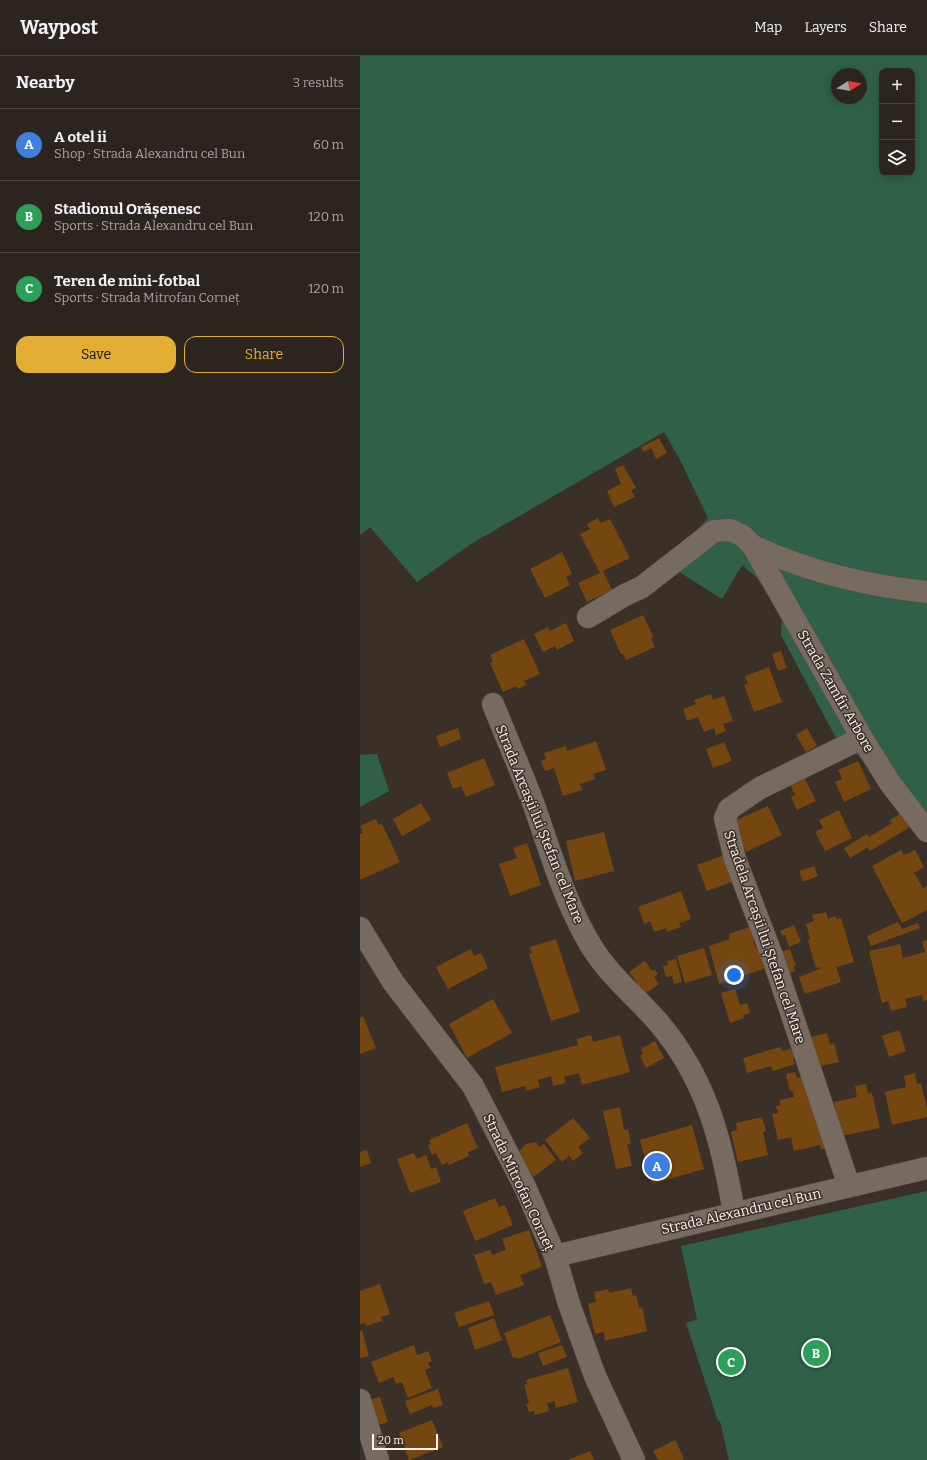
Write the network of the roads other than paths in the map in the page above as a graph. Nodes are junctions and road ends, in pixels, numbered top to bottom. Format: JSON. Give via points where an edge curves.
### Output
{"nodes":[{"id":1,"x":753,"y":546,"type":"junction"},
{"id":2,"x":927,"y":592,"type":"edge"},
{"id":3,"x":588,"y":617,"type":"dead end"},
{"id":4,"x":493,"y":704,"type":"dead end"},
{"id":5,"x":862,"y":738,"type":"junction"},
{"id":6,"x":927,"y":831,"type":"edge"},
{"id":7,"x":360,"y":928,"type":"edge"},
{"id":8,"x":927,"y":1168,"type":"edge"},
{"id":9,"x":849,"y":1186,"type":"junction"},
{"id":10,"x":734,"y":1212,"type":"junction"},
{"id":11,"x":555,"y":1256,"type":"junction"},
{"id":12,"x":360,"y":1400,"type":"edge"},
{"id":13,"x":378,"y":1460,"type":"edge"},
{"id":14,"x":634,"y":1460,"type":"edge"}],
"edges":[{"from":1,"to":2,"type":"street","via":[[843,576]]},
{"from":1,"to":3,"type":"street","via":[[744,536],[730,530],[714,531],[642,587]]},
{"from":1,"to":5,"type":"street","name":"Strada Zamfir Arbore"},
{"from":4,"to":10,"type":"street","name":"Strada Arcașii lui Ștefan cel Mare","via":[[570,904],[586,937],[605,968],[658,1022],[700,1085],[710,1109],[726,1168]]},
{"from":5,"to":6,"type":"street","name":"Strada Zamfir Arbore","via":[[890,783]]},
{"from":5,"to":9,"type":"street","name":"Stradela Arcașii lui Ștefan cel Mare","via":[[760,788],[729,809],[725,818],[735,859],[773,958]]},
{"from":7,"to":11,"type":"street","name":"Strada Mitrofan Corneț","via":[[392,982],[473,1086],[526,1189]]},
{"from":8,"to":9,"type":"street","name":"Strada Alexandru cel Bun"},
{"from":9,"to":10,"type":"street","name":"Strada Alexandru cel Bun"},
{"from":10,"to":11,"type":"street","name":"Strada Alexandru cel Bun"},
{"from":11,"to":14,"type":"street","name":"Strada Mitrofan Corneț","via":[[595,1376]]},
{"from":12,"to":13,"type":"street"}]}
